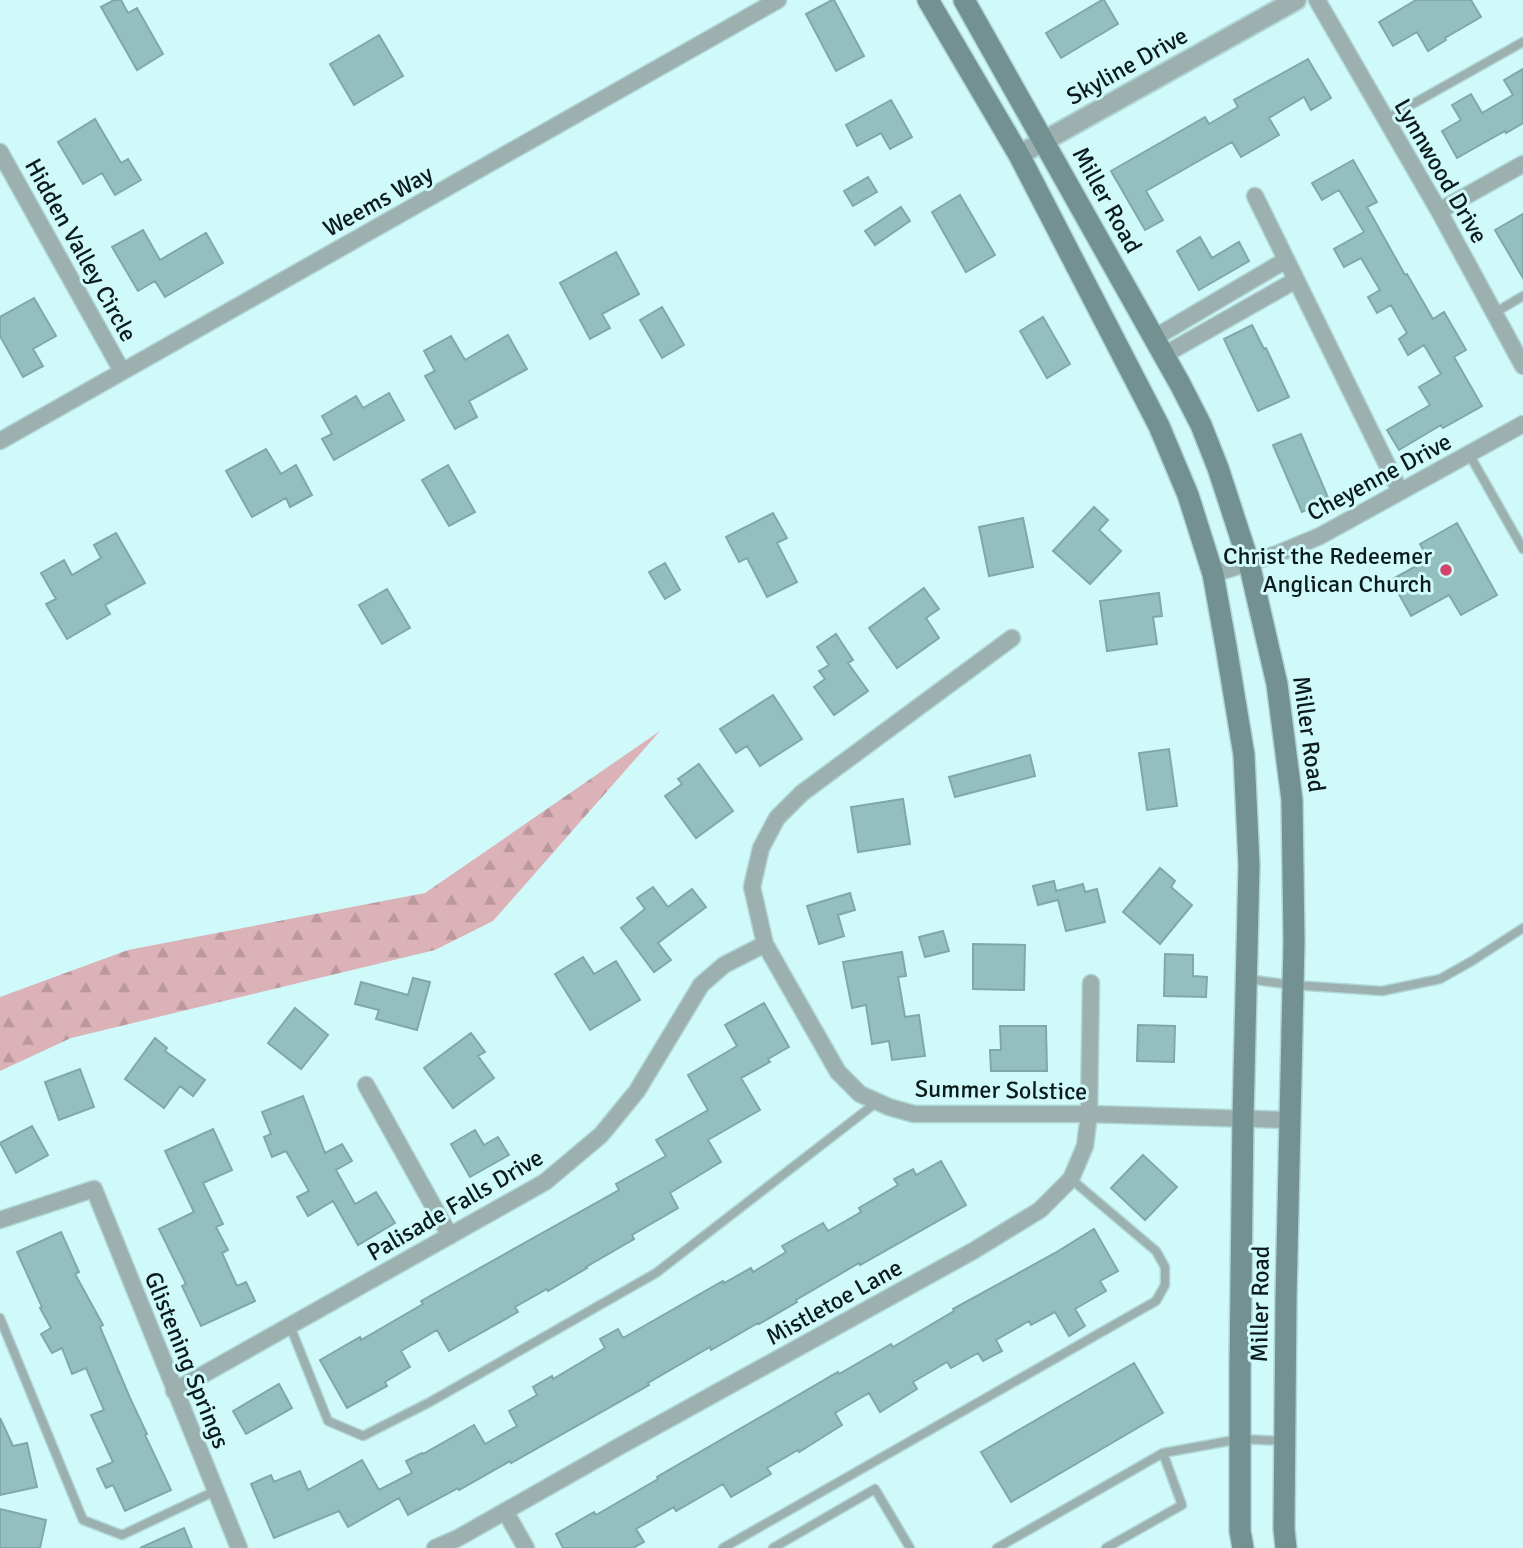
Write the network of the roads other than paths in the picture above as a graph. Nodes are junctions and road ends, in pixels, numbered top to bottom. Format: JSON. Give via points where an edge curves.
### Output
{"nodes":[{"id":1,"x":778,"y":0,"type":"edge"},
{"id":2,"x":928,"y":0,"type":"edge"},
{"id":3,"x":964,"y":0,"type":"edge"},
{"id":4,"x":1296,"y":0,"type":"edge"},
{"id":5,"x":1317,"y":0,"type":"edge"},
{"id":6,"x":1523,"y":42,"type":"edge"},
{"id":7,"x":1385,"y":119,"type":"junction"},
{"id":8,"x":1043,"y":141,"type":"junction"},
{"id":9,"x":0,"y":152,"type":"edge"},
{"id":10,"x":1019,"y":155,"type":"junction"},
{"id":11,"x":1523,"y":164,"type":"edge"},
{"id":12,"x":1255,"y":196,"type":"dead end"},
{"id":13,"x":1439,"y":211,"type":"junction"},
{"id":14,"x":1286,"y":260,"type":"junction"},
{"id":15,"x":1296,"y":280,"type":"junction"},
{"id":16,"x":1523,"y":296,"type":"edge"},
{"id":17,"x":1494,"y":313,"type":"junction"},
{"id":18,"x":1159,"y":346,"type":"junction"},
{"id":19,"x":1523,"y":366,"type":"edge"},
{"id":20,"x":122,"y":371,"type":"junction"},
{"id":21,"x":1522,"y":426,"type":"edge"},
{"id":22,"x":0,"y":441,"type":"edge"},
{"id":23,"x":1469,"y":454,"type":"junction"},
{"id":24,"x":1400,"y":491,"type":"junction"},
{"id":25,"x":1523,"y":549,"type":"edge"},
{"id":26,"x":1249,"y":563,"type":"junction"},
{"id":27,"x":1213,"y":574,"type":"junction"},
{"id":28,"x":1012,"y":638,"type":"dead end"},
{"id":29,"x":1523,"y":928,"type":"edge"},
{"id":30,"x":765,"y":944,"type":"junction"},
{"id":31,"x":1247,"y":979,"type":"junction"},
{"id":32,"x":1091,"y":984,"type":"dead end"},
{"id":33,"x":1293,"y":985,"type":"junction"},
{"id":34,"x":366,"y":1085,"type":"dead end"},
{"id":35,"x":877,"y":1102,"type":"junction"},
{"id":36,"x":1089,"y":1114,"type":"junction"},
{"id":37,"x":1243,"y":1118,"type":"junction"},
{"id":38,"x":1290,"y":1120,"type":"junction"},
{"id":39,"x":1071,"y":1178,"type":"junction"},
{"id":40,"x":0,"y":1220,"type":"edge"},
{"id":41,"x":450,"y":1236,"type":"junction"},
{"id":42,"x":0,"y":1318,"type":"edge"},
{"id":43,"x":289,"y":1326,"type":"junction"},
{"id":44,"x":174,"y":1391,"type":"junction"},
{"id":45,"x":1240,"y":1438,"type":"junction"},
{"id":46,"x":1284,"y":1441,"type":"junction"},
{"id":47,"x":1163,"y":1453,"type":"junction"},
{"id":48,"x":215,"y":1491,"type":"junction"},
{"id":49,"x":505,"y":1511,"type":"junction"},
{"id":50,"x":239,"y":1548,"type":"edge"},
{"id":51,"x":435,"y":1548,"type":"edge"},
{"id":52,"x":526,"y":1548,"type":"edge"},
{"id":53,"x":723,"y":1548,"type":"edge"},
{"id":54,"x":773,"y":1548,"type":"edge"},
{"id":55,"x":910,"y":1548,"type":"edge"},
{"id":56,"x":997,"y":1548,"type":"edge"},
{"id":57,"x":1106,"y":1548,"type":"edge"},
{"id":58,"x":1243,"y":1548,"type":"edge"},
{"id":59,"x":1286,"y":1548,"type":"edge"}],
"edges":[{"from":1,"to":20,"type":"street","name":"Weems Way"},
{"from":2,"to":10,"type":"main road","name":"Miller Road"},
{"from":3,"to":8,"type":"main road","name":"Miller Road"},
{"from":4,"to":8,"type":"street","name":"Skyline Drive"},
{"from":5,"to":7,"type":"street","name":"Lynnwood Drive"},
{"from":6,"to":7,"type":"lane"},
{"from":7,"to":13,"type":"street","name":"Lynnwood Drive"},
{"from":8,"to":10,"type":"street","name":"Skyline Drive"},
{"from":8,"to":18,"type":"main road","name":"Miller Road"},
{"from":9,"to":20,"type":"street","name":"Hidden Valley Circle"},
{"from":10,"to":27,"type":"main road","name":"Miller Road","via":[[1159,426],[1188,495]]},
{"from":11,"to":13,"type":"street"},
{"from":12,"to":14,"type":"street"},
{"from":13,"to":17,"type":"street","name":"Lynnwood Drive"},
{"from":14,"to":15,"type":"street"},
{"from":14,"to":18,"type":"street"},
{"from":15,"to":18,"type":"street"},
{"from":15,"to":24,"type":"street"},
{"from":16,"to":17,"type":"lane"},
{"from":17,"to":19,"type":"street","name":"Lynnwood Drive"},
{"from":18,"to":26,"type":"main road","name":"Miller Road","via":[[1201,425]]},
{"from":20,"to":22,"type":"street","name":"Weems Way"},
{"from":21,"to":23,"type":"street","name":"Cheyenne Drive"},
{"from":23,"to":24,"type":"street","name":"Cheyenne Drive"},
{"from":23,"to":25,"type":"lane"},
{"from":24,"to":26,"type":"street","name":"Cheyenne Drive","via":[[1320,536]]},
{"from":26,"to":27,"type":"street","name":"Cheyenne Drive"},
{"from":26,"to":33,"type":"main road","name":"Miller Road","via":[[1277,684],[1292,800]]},
{"from":27,"to":31,"type":"main road","name":"Miller Road","via":[[1244,755],[1249,865]]},
{"from":28,"to":30,"type":"street","name":"Summer Solstice","via":[[802,793],[777,818],[761,848],[752,887]]},
{"from":29,"to":33,"type":"lane","via":[[1440,979],[1382,991]]},
{"from":30,"to":35,"type":"street","name":"Summer Solstice","via":[[838,1072],[860,1094]]},
{"from":30,"to":41,"type":"street","name":"Palisade Falls Drive","via":[[724,965],[701,985],[637,1091],[601,1135],[545,1182]]},
{"from":31,"to":33,"type":"lane"},
{"from":31,"to":37,"type":"main road","name":"Miller Road"},
{"from":32,"to":36,"type":"street","name":"Mistletoe Lane"},
{"from":33,"to":38,"type":"main road","name":"Miller Road"},
{"from":34,"to":41,"type":"street"},
{"from":35,"to":36,"type":"street","name":"Summer Solstice","via":[[914,1114]]},
{"from":35,"to":43,"type":"lane","via":[[656,1273],[363,1436],[328,1421]]},
{"from":36,"to":37,"type":"street","name":"Summer Solstice"},
{"from":36,"to":39,"type":"street","name":"Mistletoe Lane","via":[[1085,1146]]},
{"from":37,"to":38,"type":"street","name":"Summer Solstice"},
{"from":37,"to":45,"type":"main road","name":"Miller Road"},
{"from":38,"to":46,"type":"main road","name":"Miller Road"},
{"from":39,"to":49,"type":"street","name":"Mistletoe Lane","via":[[1040,1210],[973,1251]]},
{"from":39,"to":53,"type":"lane","via":[[1156,1251],[1165,1267],[1165,1285],[1156,1301]]},
{"from":40,"to":44,"type":"street","name":"Glistening Springs","via":[[94,1189]]},
{"from":41,"to":43,"type":"street","name":"Palisade Falls Drive"},
{"from":42,"to":48,"type":"lane","via":[[83,1520],[122,1535]]},
{"from":43,"to":44,"type":"street","name":"Palisade Falls Drive"},
{"from":44,"to":48,"type":"street","name":"Glistening Springs"},
{"from":45,"to":46,"type":"lane"},
{"from":45,"to":47,"type":"lane"},
{"from":45,"to":58,"type":"main road","name":"Miller Road"},
{"from":46,"to":59,"type":"main road","name":"Miller Road"},
{"from":47,"to":56,"type":"lane"},
{"from":47,"to":57,"type":"lane","via":[[1182,1505]]},
{"from":48,"to":50,"type":"street","name":"Glistening Springs"},
{"from":49,"to":51,"type":"street","name":"Mistletoe Lane"},
{"from":49,"to":52,"type":"street"},
{"from":54,"to":55,"type":"lane","via":[[875,1489]]}]}
